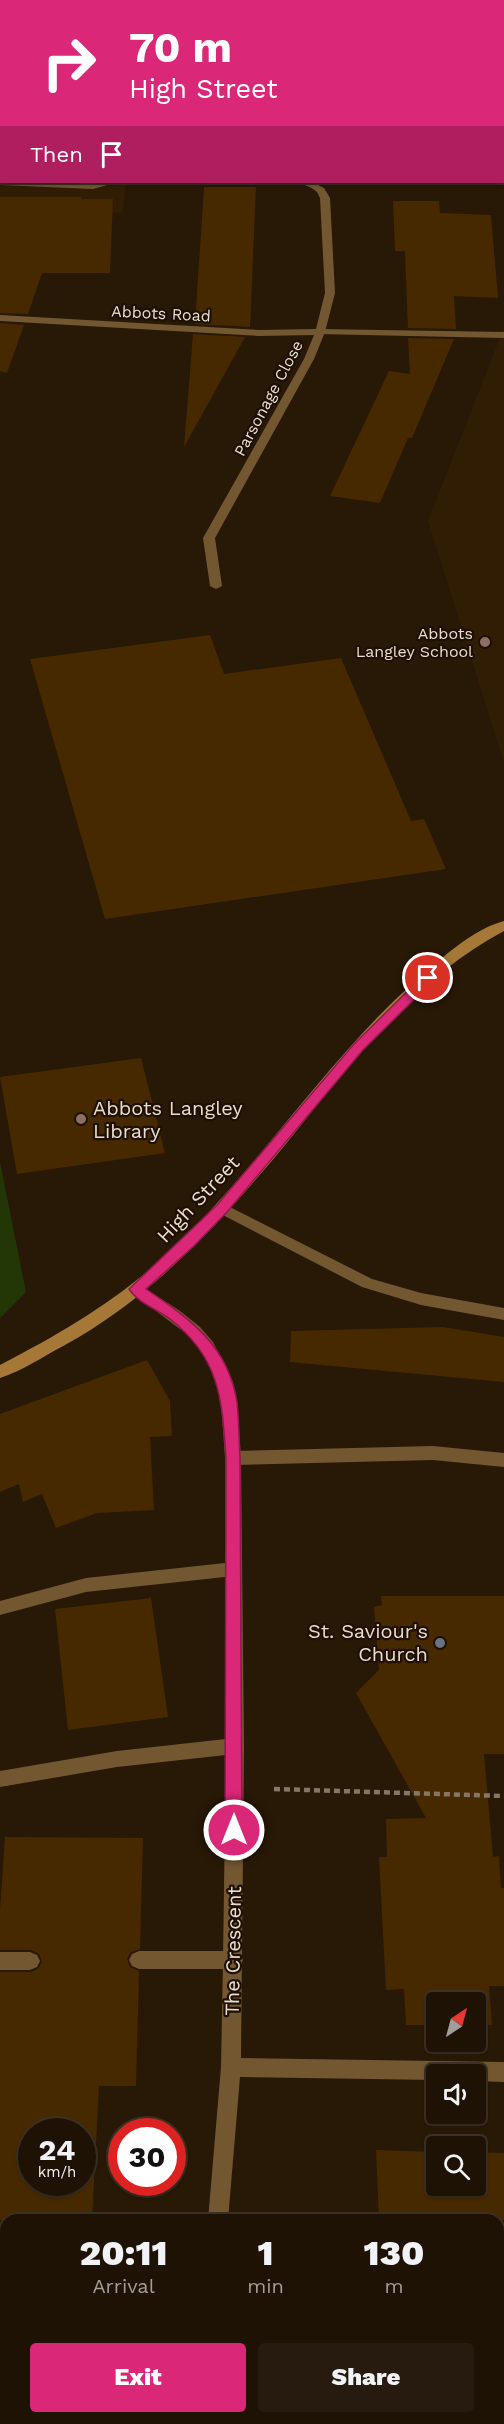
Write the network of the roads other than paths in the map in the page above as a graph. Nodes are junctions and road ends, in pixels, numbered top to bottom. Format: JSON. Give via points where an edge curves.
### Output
{"nodes":[{"id":1,"x":23,"y":183,"type":"edge"},
{"id":2,"x":108,"y":183,"type":"edge"},
{"id":3,"x":308,"y":184,"type":"edge"},
{"id":4,"x":0,"y":318,"type":"edge"},
{"id":5,"x":320,"y":332,"type":"junction"},
{"id":6,"x":504,"y":335,"type":"edge"},
{"id":7,"x":216,"y":586,"type":"dead end"},
{"id":8,"x":504,"y":925,"type":"edge"},
{"id":9,"x":222,"y":1208,"type":"junction"},
{"id":10,"x":136,"y":1289,"type":"junction"},
{"id":11,"x":504,"y":1314,"type":"edge"},
{"id":12,"x":0,"y":1372,"type":"edge"},
{"id":13,"x":233,"y":1458,"type":"junction"},
{"id":14,"x":504,"y":1460,"type":"edge"},
{"id":15,"x":234,"y":1569,"type":"junction"},
{"id":16,"x":0,"y":1608,"type":"edge"},
{"id":17,"x":235,"y":1746,"type":"junction"},
{"id":18,"x":0,"y":1779,"type":"edge"},
{"id":19,"x":140,"y":1960,"type":"dead end"},
{"id":20,"x":233,"y":1960,"type":"junction"},
{"id":21,"x":0,"y":1961,"type":"edge"},
{"id":22,"x":30,"y":1961,"type":"dead end"},
{"id":23,"x":231,"y":2067,"type":"junction"},
{"id":24,"x":504,"y":2072,"type":"edge"},
{"id":25,"x":219,"y":2214,"type":"edge"}],
"edges":[{"from":1,"to":2,"type":"street"},
{"from":3,"to":5,"type":"street","name":"Parsonage Close","via":[[321,190],[325,198],[330,293]]},
{"from":4,"to":5,"type":"street","name":"Abbots Road","via":[[259,333]]},
{"from":5,"to":6,"type":"street","name":"Abbots Road"},
{"from":5,"to":7,"type":"street","name":"Parsonage Close","via":[[309,359],[209,538]]},
{"from":8,"to":9,"type":"street","name":"High Street","via":[[461,949],[358,1047]]},
{"from":9,"to":10,"type":"street","name":"High Street"},
{"from":9,"to":11,"type":"street","via":[[367,1283],[421,1299]]},
{"from":10,"to":12,"type":"street","name":"High Street","via":[[65,1338]]},
{"from":10,"to":13,"type":"street","name":"The Crescent","via":[[194,1331],[207,1346],[229,1401]]},
{"from":13,"to":14,"type":"street","via":[[433,1453]]},
{"from":13,"to":15,"type":"street","name":"The Crescent"},
{"from":15,"to":16,"type":"street","via":[[86,1586]]},
{"from":15,"to":17,"type":"street","name":"The Crescent"},
{"from":17,"to":18,"type":"street","via":[[105,1759]]},
{"from":17,"to":20,"type":"street","name":"The Crescent"},
{"from":19,"to":20,"type":"street"},
{"from":20,"to":23,"type":"street","name":"The Crescent"},
{"from":21,"to":22,"type":"street"},
{"from":23,"to":24,"type":"street"},
{"from":23,"to":25,"type":"street","name":"The Crescent"}]}
